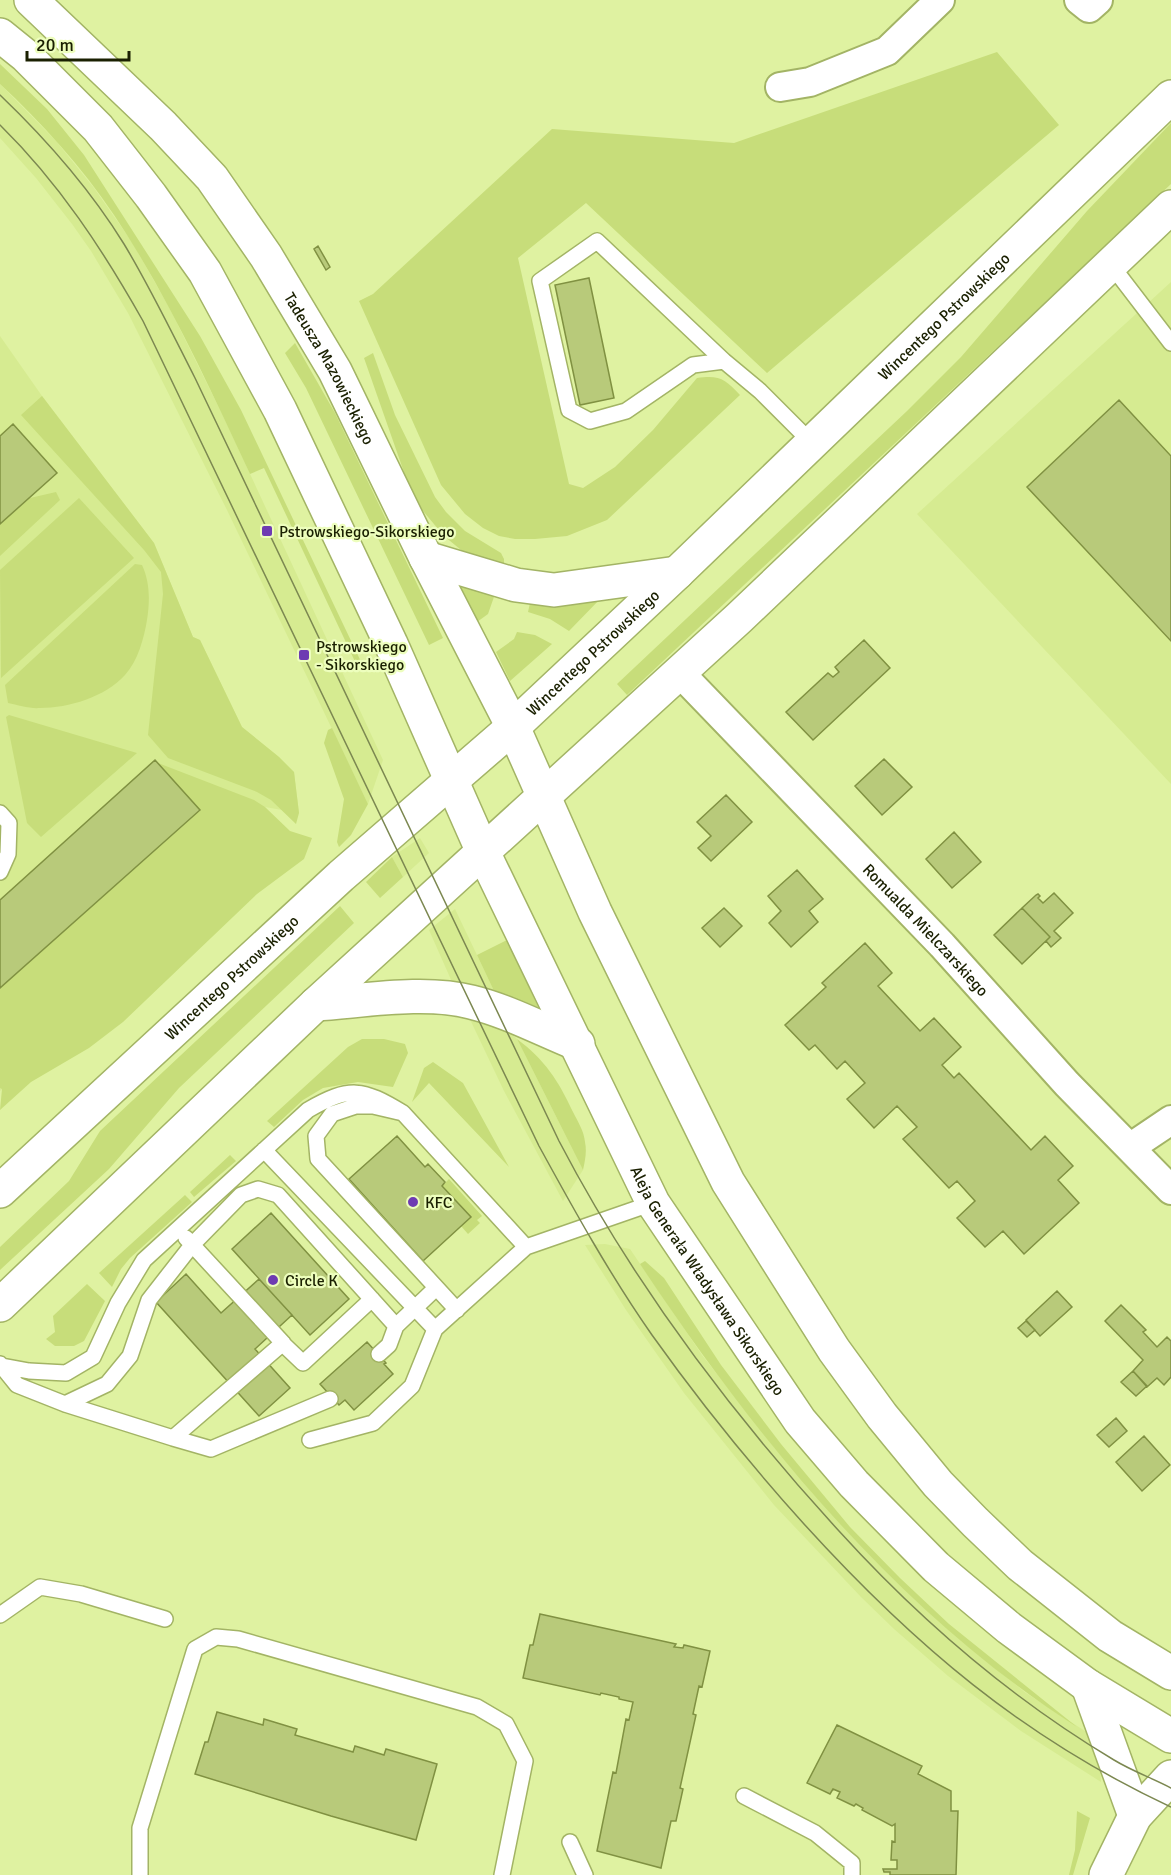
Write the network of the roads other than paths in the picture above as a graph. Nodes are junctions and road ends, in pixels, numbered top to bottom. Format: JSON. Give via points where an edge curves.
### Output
{"nodes":[{"id":1,"x":31,"y":0,"type":"edge"},
{"id":2,"x":940,"y":0,"type":"edge"},
{"id":3,"x":1079,"y":0,"type":"edge"},
{"id":4,"x":1098,"y":0,"type":"edge"},
{"id":5,"x":0,"y":35,"type":"edge"},
{"id":6,"x":780,"y":87,"type":"dead end"},
{"id":7,"x":1171,"y":97,"type":"edge"},
{"id":8,"x":1171,"y":207,"type":"edge"},
{"id":9,"x":1112,"y":266,"type":"junction"},
{"id":10,"x":1171,"y":343,"type":"edge"},
{"id":11,"x":724,"y":361,"type":"junction"},
{"id":12,"x":812,"y":443,"type":"junction"},
{"id":13,"x":426,"y":558,"type":"junction"},
{"id":14,"x":676,"y":573,"type":"junction"},
{"id":15,"x":679,"y":672,"type":"junction"},
{"id":16,"x":513,"y":727,"type":"junction"},
{"id":17,"x":451,"y":782,"type":"junction"},
{"id":18,"x":543,"y":797,"type":"junction"},
{"id":19,"x":0,"y":813,"type":"edge"},
{"id":20,"x":483,"y":852,"type":"junction"},
{"id":21,"x":0,"y":872,"type":"edge"},
{"id":22,"x":316,"y":1004,"type":"junction"},
{"id":23,"x":578,"y":1044,"type":"junction"},
{"id":24,"x":403,"y":1113,"type":"junction"},
{"id":25,"x":1171,"y":1120,"type":"edge"},
{"id":26,"x":1131,"y":1147,"type":"junction"},
{"id":27,"x":264,"y":1150,"type":"junction"},
{"id":28,"x":293,"y":1178,"type":"junction"},
{"id":29,"x":258,"y":1189,"type":"junction"},
{"id":30,"x":1171,"y":1190,"type":"edge"},
{"id":31,"x":0,"y":1191,"type":"edge"},
{"id":32,"x":653,"y":1203,"type":"junction"},
{"id":33,"x":178,"y":1229,"type":"junction"},
{"id":34,"x":192,"y":1245,"type":"junction"},
{"id":35,"x":526,"y":1247,"type":"junction"},
{"id":36,"x":436,"y":1288,"type":"junction"},
{"id":37,"x":372,"y":1299,"type":"junction"},
{"id":38,"x":0,"y":1305,"type":"edge"},
{"id":39,"x":415,"y":1308,"type":"junction"},
{"id":40,"x":457,"y":1310,"type":"junction"},
{"id":41,"x":396,"y":1326,"type":"junction"},
{"id":42,"x":435,"y":1329,"type":"junction"},
{"id":43,"x":281,"y":1342,"type":"junction"},
{"id":44,"x":379,"y":1354,"type":"dead end"},
{"id":45,"x":1,"y":1365,"type":"edge"},
{"id":46,"x":330,"y":1399,"type":"dead end"},
{"id":47,"x":65,"y":1404,"type":"junction"},
{"id":48,"x":173,"y":1438,"type":"junction"},
{"id":49,"x":310,"y":1440,"type":"dead end"},
{"id":50,"x":0,"y":1616,"type":"edge"},
{"id":51,"x":165,"y":1619,"type":"dead end"},
{"id":52,"x":1171,"y":1673,"type":"edge"},
{"id":53,"x":1088,"y":1686,"type":"junction"},
{"id":54,"x":1171,"y":1736,"type":"edge"},
{"id":55,"x":1171,"y":1777,"type":"edge"},
{"id":56,"x":744,"y":1796,"type":"dead end"},
{"id":57,"x":1135,"y":1816,"type":"junction"},
{"id":58,"x":570,"y":1842,"type":"dead end"},
{"id":59,"x":140,"y":1875,"type":"edge"},
{"id":60,"x":502,"y":1875,"type":"edge"},
{"id":61,"x":585,"y":1875,"type":"edge"},
{"id":62,"x":852,"y":1875,"type":"edge"},
{"id":63,"x":1106,"y":1875,"type":"edge"}],
"edges":[{"from":1,"to":13,"type":"main road","name":"Tadeusza Mazowieckiego","via":[[164,126],[219,188],[266,256],[335,371]]},
{"from":2,"to":6,"type":"street","via":[[887,51],[810,82]]},
{"from":3,"to":4,"type":"street","via":[[1089,8]]},
{"from":5,"to":17,"type":"main road","via":[[98,128],[205,273],[285,421],[391,644]]},
{"from":7,"to":12,"type":"main road","name":"Wincentego Pstrowskiego"},
{"from":8,"to":9,"type":"main road"},
{"from":9,"to":10,"type":"lane"},
{"from":9,"to":15,"type":"main road"},
{"from":11,"to":11,"type":"lane","via":[[597,241],[540,281],[569,410],[590,421],[626,411],[693,365]]},
{"from":11,"to":12,"type":"lane"},
{"from":12,"to":14,"type":"main road","name":"Wincentego Pstrowskiego"},
{"from":13,"to":14,"type":"main road","via":[[516,585],[554,590]]},
{"from":13,"to":16,"type":"main road","name":"Tadeusza Mazowieckiego"},
{"from":14,"to":16,"type":"main road","name":"Wincentego Pstrowskiego"},
{"from":15,"to":18,"type":"main road"},
{"from":15,"to":26,"type":"street","name":"Romualda Mielczarskiego"},
{"from":16,"to":17,"type":"main road","name":"Wincentego Pstrowskiego"},
{"from":16,"to":18,"type":"main road","name":"Tadeusza Mazowieckiego"},
{"from":17,"to":20,"type":"main road","name":"Aleja Generała Władysława Sikorskiego"},
{"from":17,"to":31,"type":"main road","name":"Wincentego Pstrowskiego","via":[[341,876]]},
{"from":18,"to":20,"type":"main road"},
{"from":18,"to":52,"type":"main road","via":[[728,1182],[834,1350],[882,1416],[982,1530],[1110,1635]]},
{"from":19,"to":21,"type":"lane","via":[[9,823],[8,854]]},
{"from":20,"to":22,"type":"main road"},
{"from":20,"to":23,"type":"main road","name":"Aleja Generała Władysława Sikorskiego"},
{"from":22,"to":23,"type":"main road","via":[[422,996],[470,1001]]},
{"from":22,"to":38,"type":"main road"},
{"from":23,"to":32,"type":"main road","name":"Aleja Generała Władysława Sikorskiego"},
{"from":24,"to":27,"type":"lane","via":[[376,1097],[353,1092],[331,1097],[308,1110]]},
{"from":24,"to":35,"type":"lane"},
{"from":24,"to":36,"type":"lane","via":[[356,1106],[332,1114],[316,1137],[318,1159]]},
{"from":25,"to":26,"type":"street"},
{"from":26,"to":30,"type":"street","name":"Romualda Mielczarskiego"},
{"from":27,"to":28,"type":"lane"},
{"from":27,"to":33,"type":"lane"},
{"from":28,"to":29,"type":"lane"},
{"from":28,"to":39,"type":"lane"},
{"from":29,"to":34,"type":"lane","via":[[241,1195]]},
{"from":29,"to":37,"type":"lane","via":[[278,1195]]},
{"from":32,"to":35,"type":"lane"},
{"from":32,"to":53,"type":"main road","name":"Aleja Generała Władysława Sikorskiego","via":[[800,1421],[854,1484],[936,1567],[1009,1628]]},
{"from":33,"to":34,"type":"lane"},
{"from":33,"to":45,"type":"lane","via":[[144,1260],[118,1303],[93,1357],[66,1373]]},
{"from":34,"to":43,"type":"lane"},
{"from":34,"to":47,"type":"lane","via":[[149,1300],[129,1356],[107,1384]]},
{"from":35,"to":40,"type":"lane"},
{"from":36,"to":39,"type":"lane"},
{"from":36,"to":40,"type":"lane"},
{"from":37,"to":41,"type":"lane"},
{"from":37,"to":43,"type":"lane","via":[[303,1363]]},
{"from":39,"to":41,"type":"lane"},
{"from":39,"to":42,"type":"lane"},
{"from":40,"to":42,"type":"lane"},
{"from":41,"to":44,"type":"lane","via":[[389,1345]]},
{"from":42,"to":49,"type":"lane","via":[[412,1386],[373,1423]]},
{"from":43,"to":48,"type":"lane"},
{"from":45,"to":47,"type":"lane","via":[[17,1385]]},
{"from":46,"to":48,"type":"lane","via":[[211,1449]]},
{"from":47,"to":48,"type":"lane"},
{"from":50,"to":51,"type":"lane","via":[[40,1587],[81,1594]]},
{"from":53,"to":54,"type":"main road","name":"Aleja Generała Władysława Sikorskiego"},
{"from":53,"to":57,"type":"main road"},
{"from":55,"to":57,"type":"main road"},
{"from":56,"to":62,"type":"lane","via":[[815,1833],[852,1863]]},
{"from":57,"to":63,"type":"main road"},
{"from":58,"to":61,"type":"lane"},
{"from":59,"to":60,"type":"lane","via":[[140,1828],[195,1649],[216,1638],[238,1639],[477,1707],[506,1724],[525,1761]]}]}
